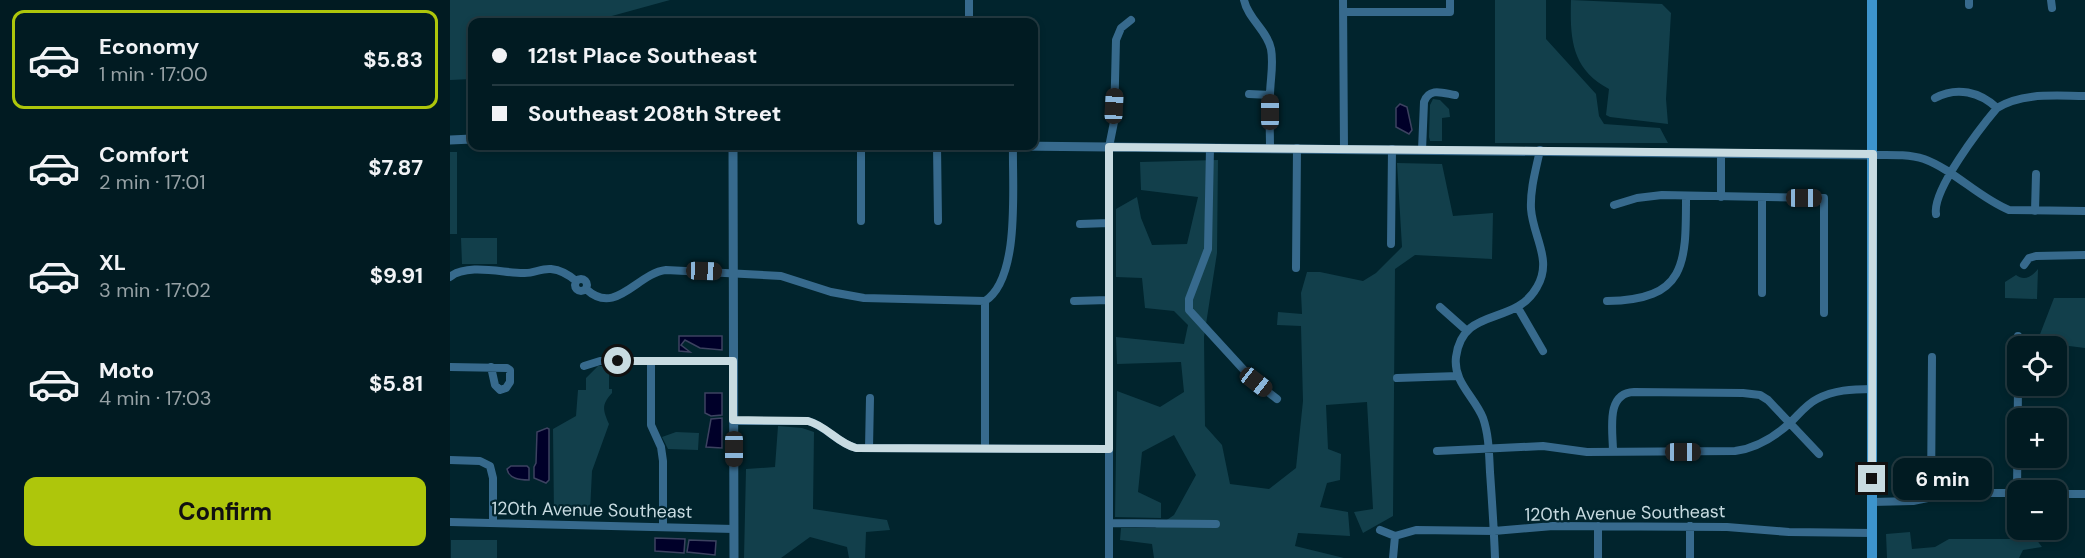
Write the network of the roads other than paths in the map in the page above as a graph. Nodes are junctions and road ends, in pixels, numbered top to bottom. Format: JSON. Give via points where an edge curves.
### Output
{"nodes":[{"id":1,"x":969,"y":0,"type":"edge"},
{"id":2,"x":1244,"y":0,"type":"edge"},
{"id":3,"x":1343,"y":0,"type":"edge"},
{"id":4,"x":1450,"y":0,"type":"edge"},
{"id":5,"x":1872,"y":0,"type":"edge"},
{"id":6,"x":1343,"y":12,"type":"junction"},
{"id":7,"x":969,"y":18,"type":"edge"},
{"id":8,"x":1131,"y":20,"type":"dead end"},
{"id":9,"x":1249,"y":94,"type":"dead end"},
{"id":10,"x":1270,"y":95,"type":"junction"},
{"id":11,"x":1455,"y":95,"type":"dead end"},
{"id":12,"x":2085,"y":96,"type":"edge"},
{"id":13,"x":1935,"y":98,"type":"dead end"},
{"id":14,"x":1997,"y":108,"type":"junction"},
{"id":15,"x":468,"y":139,"type":"edge"},
{"id":16,"x":450,"y":140,"type":"edge"},
{"id":17,"x":1038,"y":146,"type":"edge"},
{"id":18,"x":1109,"y":147,"type":"junction"},
{"id":19,"x":1210,"y":148,"type":"junction"},
{"id":20,"x":1270,"y":148,"type":"junction"},
{"id":21,"x":1297,"y":148,"type":"junction"},
{"id":22,"x":1344,"y":148,"type":"junction"},
{"id":23,"x":1392,"y":149,"type":"junction"},
{"id":24,"x":733,"y":150,"type":"edge"},
{"id":25,"x":861,"y":150,"type":"edge"},
{"id":26,"x":937,"y":150,"type":"edge"},
{"id":27,"x":1011,"y":150,"type":"edge"},
{"id":28,"x":1422,"y":150,"type":"junction"},
{"id":29,"x":1540,"y":150,"type":"junction"},
{"id":30,"x":1721,"y":153,"type":"junction"},
{"id":31,"x":1873,"y":154,"type":"junction"},
{"id":32,"x":1950,"y":174,"type":"junction"},
{"id":33,"x":2036,"y":174,"type":"dead end"},
{"id":34,"x":1686,"y":196,"type":"junction"},
{"id":35,"x":1721,"y":197,"type":"junction"},
{"id":36,"x":1762,"y":198,"type":"junction"},
{"id":37,"x":1614,"y":205,"type":"dead end"},
{"id":38,"x":2035,"y":211,"type":"junction"},
{"id":39,"x":2085,"y":212,"type":"edge"},
{"id":40,"x":1936,"y":214,"type":"dead end"},
{"id":41,"x":861,"y":221,"type":"dead end"},
{"id":42,"x":938,"y":221,"type":"dead end"},
{"id":43,"x":1080,"y":224,"type":"dead end"},
{"id":44,"x":1108,"y":224,"type":"junction"},
{"id":45,"x":1391,"y":244,"type":"dead end"},
{"id":46,"x":2085,"y":255,"type":"edge"},
{"id":47,"x":2024,"y":265,"type":"dead end"},
{"id":48,"x":1296,"y":268,"type":"dead end"},
{"id":49,"x":732,"y":272,"type":"junction"},
{"id":50,"x":450,"y":277,"type":"edge"},
{"id":51,"x":1762,"y":293,"type":"dead end"},
{"id":52,"x":1108,"y":300,"type":"junction"},
{"id":53,"x":985,"y":301,"type":"junction"},
{"id":54,"x":1074,"y":301,"type":"dead end"},
{"id":55,"x":1607,"y":301,"type":"dead end"},
{"id":56,"x":1440,"y":307,"type":"dead end"},
{"id":57,"x":1518,"y":308,"type":"junction"},
{"id":58,"x":1824,"y":313,"type":"dead end"},
{"id":59,"x":1467,"y":331,"type":"junction"},
{"id":60,"x":1543,"y":351,"type":"dead end"},
{"id":61,"x":1932,"y":357,"type":"dead end"},
{"id":62,"x":651,"y":361,"type":"junction"},
{"id":63,"x":733,"y":361,"type":"junction"},
{"id":64,"x":584,"y":366,"type":"dead end"},
{"id":65,"x":450,"y":367,"type":"edge"},
{"id":66,"x":491,"y":368,"type":"dead end"},
{"id":67,"x":1458,"y":376,"type":"junction"},
{"id":68,"x":1397,"y":378,"type":"dead end"},
{"id":69,"x":1872,"y":389,"type":"junction"},
{"id":70,"x":2018,"y":396,"type":"edge"},
{"id":71,"x":870,"y":398,"type":"dead end"},
{"id":72,"x":1277,"y":399,"type":"dead end"},
{"id":73,"x":733,"y":420,"type":"junction"},
{"id":74,"x":1790,"y":423,"type":"junction"},
{"id":75,"x":869,"y":448,"type":"junction"},
{"id":76,"x":985,"y":448,"type":"junction"},
{"id":77,"x":1488,"y":448,"type":"junction"},
{"id":78,"x":1109,"y":449,"type":"junction"},
{"id":79,"x":1437,"y":451,"type":"dead end"},
{"id":80,"x":1613,"y":452,"type":"junction"},
{"id":81,"x":1819,"y":454,"type":"dead end"},
{"id":82,"x":450,"y":460,"type":"edge"},
{"id":83,"x":2017,"y":480,"type":"edge"},
{"id":84,"x":2007,"y":493,"type":"edge"},
{"id":85,"x":2067,"y":494,"type":"edge"},
{"id":86,"x":2085,"y":494,"type":"edge"},
{"id":87,"x":1931,"y":498,"type":"junction"},
{"id":88,"x":1872,"y":502,"type":"junction"},
{"id":89,"x":450,"y":522,"type":"edge"},
{"id":90,"x":493,"y":523,"type":"junction"},
{"id":91,"x":1109,"y":523,"type":"junction"},
{"id":92,"x":1216,"y":524,"type":"dead end"},
{"id":93,"x":1598,"y":526,"type":"junction"},
{"id":94,"x":1690,"y":526,"type":"junction"},
{"id":95,"x":663,"y":527,"type":"junction"},
{"id":96,"x":734,"y":529,"type":"junction"},
{"id":97,"x":1380,"y":530,"type":"dead end"},
{"id":98,"x":1494,"y":531,"type":"junction"},
{"id":99,"x":1872,"y":533,"type":"junction"},
{"id":100,"x":1395,"y":536,"type":"junction"},
{"id":101,"x":734,"y":558,"type":"edge"},
{"id":102,"x":1109,"y":558,"type":"edge"},
{"id":103,"x":1393,"y":558,"type":"edge"},
{"id":104,"x":1495,"y":558,"type":"edge"},
{"id":105,"x":1598,"y":558,"type":"edge"},
{"id":106,"x":1690,"y":558,"type":"edge"},
{"id":107,"x":1872,"y":558,"type":"edge"}],
"edges":[{"from":1,"to":7,"type":"street"},
{"from":2,"to":10,"type":"street","via":[[1246,10],[1271,49]]},
{"from":3,"to":6,"type":"street"},
{"from":4,"to":6,"type":"street","via":[[1450,12]]},
{"from":5,"to":31,"type":"main road"},
{"from":6,"to":22,"type":"street"},
{"from":8,"to":18,"type":"street","via":[[1121,28],[1116,40],[1114,122]]},
{"from":9,"to":10,"type":"street"},
{"from":10,"to":20,"type":"street"},
{"from":11,"to":28,"type":"street","via":[[1439,92],[1426,96]]},
{"from":12,"to":14,"type":"street","via":[[2027,97]]},
{"from":13,"to":14,"type":"street","via":[[1948,92],[1971,93]]},
{"from":14,"to":32,"type":"street"},
{"from":15,"to":16,"type":"street"},
{"from":17,"to":18,"type":"street"},
{"from":18,"to":19,"type":"street"},
{"from":18,"to":44,"type":"street"},
{"from":19,"to":20,"type":"street"},
{"from":19,"to":72,"type":"street","via":[[1208,249],[1189,299],[1190,310],[1254,381]]},
{"from":20,"to":21,"type":"street"},
{"from":21,"to":22,"type":"street"},
{"from":21,"to":48,"type":"street"},
{"from":22,"to":23,"type":"street"},
{"from":23,"to":28,"type":"street"},
{"from":23,"to":45,"type":"street"},
{"from":24,"to":49,"type":"street"},
{"from":25,"to":41,"type":"street"},
{"from":26,"to":42,"type":"street"},
{"from":27,"to":53,"type":"street","via":[[1009,259],[1000,284]]},
{"from":28,"to":29,"type":"street"},
{"from":29,"to":30,"type":"street"},
{"from":29,"to":57,"type":"street","via":[[1531,210],[1544,269],[1534,292]]},
{"from":30,"to":31,"type":"street"},
{"from":30,"to":35,"type":"street"},
{"from":31,"to":32,"type":"street","via":[[1922,158]]},
{"from":31,"to":69,"type":"main road"},
{"from":32,"to":38,"type":"street","via":[[2004,208]]},
{"from":32,"to":40,"type":"street","via":[[1938,196]]},
{"from":33,"to":38,"type":"street"},
{"from":34,"to":35,"type":"street"},
{"from":34,"to":37,"type":"street","via":[[1642,197]]},
{"from":34,"to":55,"type":"street","via":[[1685,250],[1678,272],[1663,288],[1645,298]]},
{"from":35,"to":36,"type":"street"},
{"from":36,"to":51,"type":"street"},
{"from":36,"to":58,"type":"street","via":[[1824,198]]},
{"from":38,"to":39,"type":"street"},
{"from":43,"to":44,"type":"street"},
{"from":44,"to":52,"type":"street"},
{"from":46,"to":47,"type":"street","via":[[2036,256]]},
{"from":49,"to":50,"type":"street","via":[[656,271],[611,298],[592,295],[585,280],[576,281],[551,269],[525,273],[469,270]]},
{"from":49,"to":53,"type":"street","via":[[790,278],[856,297]]},
{"from":49,"to":63,"type":"street"},
{"from":52,"to":54,"type":"street"},
{"from":52,"to":78,"type":"street"},
{"from":53,"to":76,"type":"street"},
{"from":56,"to":59,"type":"street"},
{"from":57,"to":59,"type":"street","via":[[1485,319]]},
{"from":57,"to":60,"type":"street"},
{"from":59,"to":67,"type":"street","via":[[1458,349]]},
{"from":61,"to":87,"type":"street"},
{"from":62,"to":63,"type":"street"},
{"from":62,"to":64,"type":"street","via":[[600,361]]},
{"from":62,"to":95,"type":"street","via":[[651,425],[663,460]]},
{"from":63,"to":73,"type":"street"},
{"from":65,"to":66,"type":"street"},
{"from":67,"to":68,"type":"street"},
{"from":67,"to":77,"type":"street","via":[[1481,413]]},
{"from":69,"to":74,"type":"street","via":[[1842,390],[1820,398]]},
{"from":69,"to":88,"type":"main road"},
{"from":70,"to":83,"type":"street"},
{"from":71,"to":75,"type":"street"},
{"from":73,"to":75,"type":"street","via":[[808,421],[848,446]]},
{"from":73,"to":96,"type":"street"},
{"from":74,"to":80,"type":"street","via":[[1767,441],[1735,452]]},
{"from":74,"to":80,"type":"street","via":[[1764,396],[1629,392],[1614,403]]},
{"from":74,"to":81,"type":"street"},
{"from":75,"to":76,"type":"street"},
{"from":76,"to":78,"type":"street"},
{"from":77,"to":79,"type":"street"},
{"from":77,"to":80,"type":"street","via":[[1543,446]]},
{"from":77,"to":98,"type":"street"},
{"from":78,"to":91,"type":"street"},
{"from":82,"to":90,"type":"street","via":[[489,465],[493,472]]},
{"from":84,"to":87,"type":"street","via":[[1952,493]]},
{"from":85,"to":86,"type":"street"},
{"from":87,"to":88,"type":"street"},
{"from":88,"to":99,"type":"main road"},
{"from":89,"to":90,"type":"street","name":"120th Avenue Southeast"},
{"from":90,"to":95,"type":"street","name":"120th Avenue Southeast"},
{"from":91,"to":92,"type":"street"},
{"from":91,"to":102,"type":"street"},
{"from":93,"to":94,"type":"street","name":"120th Avenue Southeast"},
{"from":93,"to":98,"type":"street","name":"120th Avenue Southeast"},
{"from":93,"to":105,"type":"street"},
{"from":94,"to":99,"type":"street","name":"120th Avenue Southeast"},
{"from":94,"to":106,"type":"street"},
{"from":95,"to":96,"type":"street","name":"120th Avenue Southeast"},
{"from":96,"to":101,"type":"street"},
{"from":97,"to":100,"type":"street"},
{"from":98,"to":100,"type":"street","name":"120th Avenue Southeast","via":[[1416,530]]},
{"from":98,"to":104,"type":"street"},
{"from":99,"to":107,"type":"main road"},
{"from":100,"to":103,"type":"street"}]}
